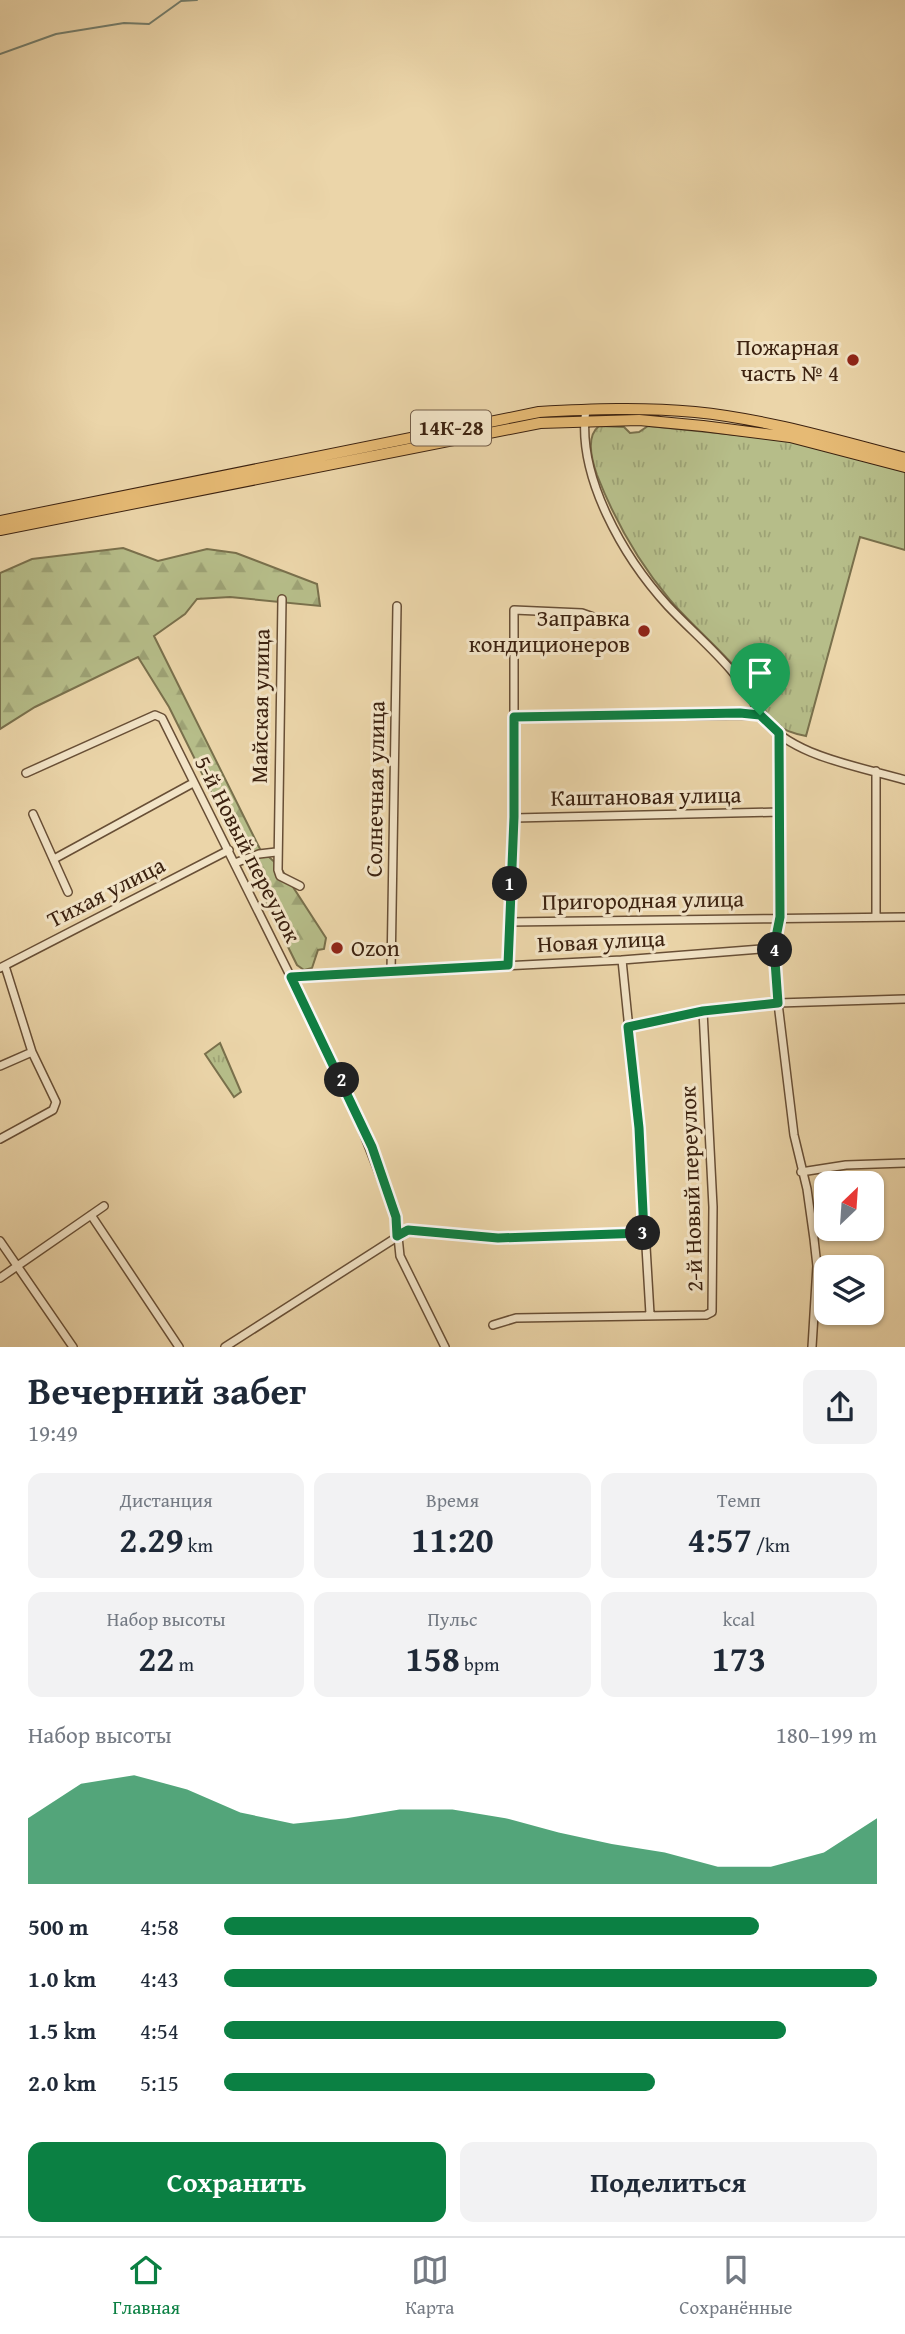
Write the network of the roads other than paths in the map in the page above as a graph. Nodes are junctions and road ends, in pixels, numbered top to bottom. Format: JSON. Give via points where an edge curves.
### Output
{"nodes":[{"id":1,"x":586,"y":409,"type":"junction"},
{"id":2,"x":584,"y":420,"type":"junction"},
{"id":3,"x":905,"y":458,"type":"edge"},
{"id":4,"x":905,"y":467,"type":"edge"},
{"id":5,"x":0,"y":520,"type":"edge"},
{"id":6,"x":0,"y":530,"type":"edge"},
{"id":7,"x":282,"y":599,"type":"dead end"},
{"id":8,"x":397,"y":606,"type":"dead end"},
{"id":9,"x":599,"y":619,"type":"dead end"},
{"id":10,"x":760,"y":715,"type":"junction"},
{"id":11,"x":514,"y":717,"type":"junction"},
{"id":12,"x":779,"y":733,"type":"junction"},
{"id":13,"x":876,"y":771,"type":"junction"},
{"id":14,"x":26,"y":773,"type":"dead end"},
{"id":15,"x":905,"y":780,"type":"edge"},
{"id":16,"x":193,"y":783,"type":"junction"},
{"id":17,"x":779,"y":813,"type":"junction"},
{"id":18,"x":33,"y":814,"type":"dead end"},
{"id":19,"x":514,"y":817,"type":"junction"},
{"id":20,"x":229,"y":850,"type":"junction"},
{"id":21,"x":276,"y":852,"type":"junction"},
{"id":22,"x":54,"y":859,"type":"junction"},
{"id":23,"x":235,"y":863,"type":"junction"},
{"id":24,"x":300,"y":886,"type":"dead end"},
{"id":25,"x":68,"y":892,"type":"dead end"},
{"id":26,"x":780,"y":917,"type":"junction"},
{"id":27,"x":876,"y":917,"type":"junction"},
{"id":28,"x":905,"y":917,"type":"edge"},
{"id":29,"x":508,"y":922,"type":"junction"},
{"id":30,"x":774,"y":947,"type":"junction"},
{"id":31,"x":622,"y":960,"type":"junction"},
{"id":32,"x":508,"y":965,"type":"junction"},
{"id":33,"x":2,"y":967,"type":"edge"},
{"id":34,"x":391,"y":972,"type":"junction"},
{"id":35,"x":291,"y":977,"type":"junction"},
{"id":36,"x":905,"y":999,"type":"edge"},
{"id":37,"x":778,"y":1003,"type":"junction"},
{"id":38,"x":703,"y":1011,"type":"junction"},
{"id":39,"x":628,"y":1027,"type":"junction"},
{"id":40,"x":32,"y":1052,"type":"junction"},
{"id":41,"x":0,"y":1066,"type":"edge"},
{"id":42,"x":0,"y":1139,"type":"edge"},
{"id":43,"x":905,"y":1163,"type":"edge"},
{"id":44,"x":801,"y":1172,"type":"junction"},
{"id":45,"x":103,"y":1206,"type":"dead end"},
{"id":46,"x":90,"y":1215,"type":"junction"},
{"id":47,"x":644,"y":1233,"type":"junction"},
{"id":48,"x":397,"y":1236,"type":"junction"},
{"id":49,"x":0,"y":1241,"type":"edge"},
{"id":50,"x":18,"y":1267,"type":"junction"},
{"id":51,"x":0,"y":1279,"type":"edge"},
{"id":52,"x":650,"y":1314,"type":"junction"},
{"id":53,"x":493,"y":1325,"type":"dead end"},
{"id":54,"x":73,"y":1347,"type":"edge"},
{"id":55,"x":178,"y":1347,"type":"edge"},
{"id":56,"x":227,"y":1347,"type":"edge"},
{"id":57,"x":446,"y":1347,"type":"edge"},
{"id":58,"x":812,"y":1347,"type":"edge"}],
"edges":[{"from":1,"to":2,"type":"street"},
{"from":1,"to":3,"type":"main road","number":"14К-28","via":[[696,412],[788,427]]},
{"from":1,"to":5,"type":"main road","number":"14К-28","via":[[512,415]]},
{"from":2,"to":4,"type":"main road","number":"14К-28","via":[[639,420],[790,437]]},
{"from":2,"to":6,"type":"main road","number":"14К-28","via":[[516,426]]},
{"from":2,"to":10,"type":"street","via":[[593,477],[631,561],[666,604],[734,671]]},
{"from":7,"to":21,"type":"street","name":"Майская улица"},
{"from":8,"to":34,"type":"street","name":"Солнечная улица"},
{"from":9,"to":11,"type":"street","via":[[582,613],[514,610]]},
{"from":10,"to":11,"type":"street"},
{"from":10,"to":12,"type":"street"},
{"from":11,"to":19,"type":"street"},
{"from":12,"to":13,"type":"street","via":[[810,751]]},
{"from":12,"to":17,"type":"street"},
{"from":13,"to":15,"type":"street"},
{"from":13,"to":27,"type":"street"},
{"from":14,"to":16,"type":"street","name":"5-й Новый переулок","via":[[159,715]]},
{"from":16,"to":20,"type":"street","name":"5-й Новый переулок"},
{"from":16,"to":22,"type":"street"},
{"from":17,"to":19,"type":"street","name":"Каштановая улица"},
{"from":17,"to":26,"type":"street"},
{"from":18,"to":22,"type":"street"},
{"from":19,"to":29,"type":"street"},
{"from":20,"to":23,"type":"street","name":"5-й Новый переулок"},
{"from":20,"to":33,"type":"street","name":"Тихая улица"},
{"from":21,"to":23,"type":"street"},
{"from":21,"to":24,"type":"street","name":"Майская улица","via":[[280,876]]},
{"from":22,"to":25,"type":"street"},
{"from":23,"to":35,"type":"street","name":"5-й Новый переулок"},
{"from":26,"to":27,"type":"street","name":"Пригородная улица"},
{"from":26,"to":29,"type":"street","name":"Пригородная улица"},
{"from":26,"to":30,"type":"street"},
{"from":27,"to":28,"type":"street","name":"Пригородная улица"},
{"from":29,"to":32,"type":"street"},
{"from":30,"to":31,"type":"street","name":"Новая улица"},
{"from":30,"to":37,"type":"street"},
{"from":31,"to":32,"type":"street","name":"Новая улица"},
{"from":31,"to":39,"type":"street"},
{"from":32,"to":34,"type":"street","name":"Новая улица"},
{"from":33,"to":40,"type":"street"},
{"from":34,"to":35,"type":"street","name":"Новая улица"},
{"from":35,"to":48,"type":"street","name":"5-й Новый переулок","via":[[372,1147],[396,1217]]},
{"from":36,"to":37,"type":"street"},
{"from":37,"to":38,"type":"street"},
{"from":37,"to":44,"type":"street"},
{"from":38,"to":39,"type":"street"},
{"from":38,"to":52,"type":"street","name":"2-й Новый переулок","via":[[713,1309],[706,1315]]},
{"from":39,"to":47,"type":"street"},
{"from":40,"to":41,"type":"street"},
{"from":40,"to":42,"type":"street","via":[[56,1102],[53,1111]]},
{"from":43,"to":44,"type":"street"},
{"from":44,"to":58,"type":"street","via":[[817,1266]]},
{"from":45,"to":46,"type":"street"},
{"from":46,"to":50,"type":"street"},
{"from":46,"to":55,"type":"street"},
{"from":47,"to":48,"type":"street","via":[[498,1238],[408,1230]]},
{"from":47,"to":52,"type":"street"},
{"from":48,"to":56,"type":"street"},
{"from":48,"to":57,"type":"street","name":"5-й Новый переулок","via":[[400,1256]]},
{"from":49,"to":50,"type":"street"},
{"from":50,"to":51,"type":"street"},
{"from":50,"to":54,"type":"street"},
{"from":52,"to":53,"type":"street","name":"2-й Новый переулок","via":[[516,1318]]}]}
